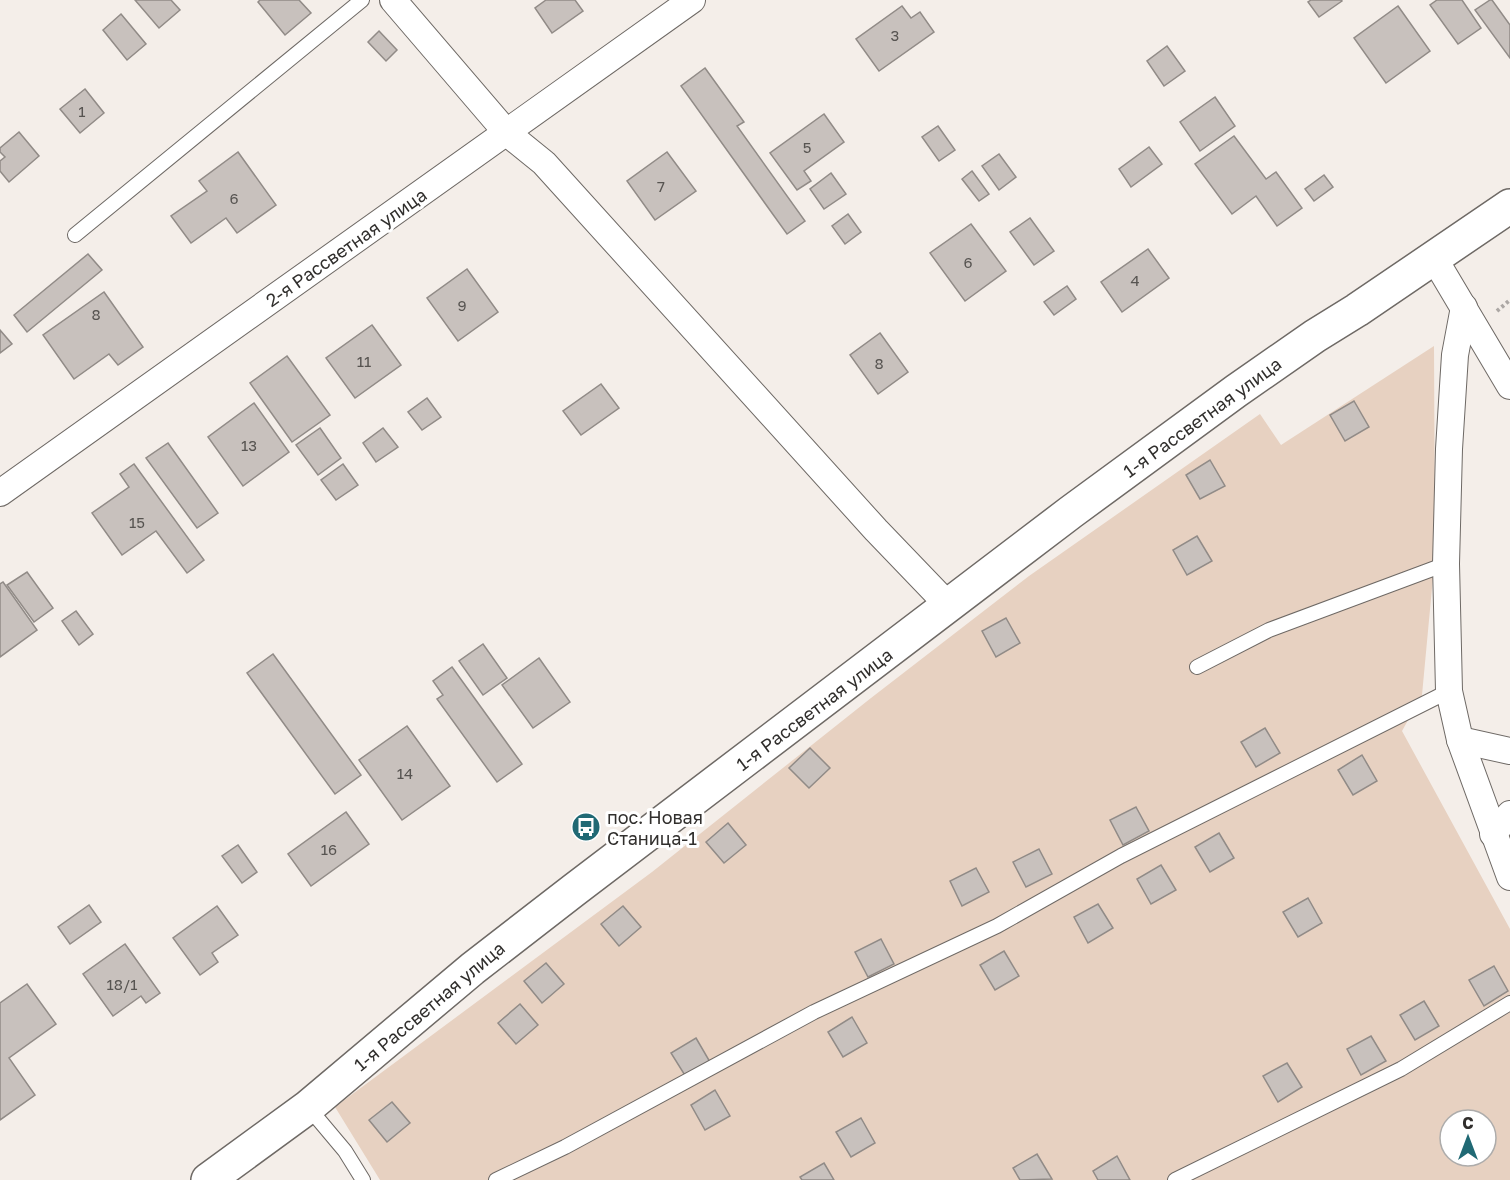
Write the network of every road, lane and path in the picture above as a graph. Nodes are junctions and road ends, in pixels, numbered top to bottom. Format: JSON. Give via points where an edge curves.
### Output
{"nodes":[{"id":1,"x":362,"y":0,"type":"edge"},
{"id":2,"x":393,"y":0,"type":"edge"},
{"id":3,"x":692,"y":0,"type":"edge"},
{"id":4,"x":507,"y":133,"type":"junction"},
{"id":5,"x":1510,"y":206,"type":"edge"},
{"id":6,"x":75,"y":235,"type":"dead end"},
{"id":7,"x":1434,"y":258,"type":"junction"},
{"id":8,"x":1464,"y":308,"type":"junction"},
{"id":9,"x":1510,"y":386,"type":"edge"},
{"id":10,"x":0,"y":494,"type":"edge"},
{"id":11,"x":1446,"y":564,"type":"junction"},
{"id":12,"x":949,"y":606,"type":"junction"},
{"id":13,"x":1197,"y":668,"type":"dead end"},
{"id":14,"x":1449,"y":691,"type":"junction"},
{"id":15,"x":1460,"y":740,"type":"junction"},
{"id":16,"x":1510,"y":751,"type":"edge"},
{"id":17,"x":1510,"y":814,"type":"edge"},
{"id":18,"x":1493,"y":834,"type":"junction"},
{"id":19,"x":1510,"y":877,"type":"edge"},
{"id":20,"x":1510,"y":1003,"type":"edge"},
{"id":21,"x":308,"y":1107,"type":"junction"},
{"id":22,"x":208,"y":1180,"type":"edge"},
{"id":23,"x":363,"y":1180,"type":"edge"},
{"id":24,"x":496,"y":1180,"type":"edge"},
{"id":25,"x":1175,"y":1180,"type":"edge"}],
"edges":[{"from":1,"to":6,"type":"lane"},
{"from":2,"to":4,"type":"street"},
{"from":3,"to":4,"type":"street","name":"2-я Рассветная улица"},
{"from":4,"to":10,"type":"street","name":"2-я Рассветная улица"},
{"from":4,"to":12,"type":"street","via":[[544,163]]},
{"from":5,"to":7,"type":"street","name":"1-я Рассветная улица"},
{"from":7,"to":8,"type":"street"},
{"from":7,"to":12,"type":"street","name":"1-я Рассветная улица","via":[[1236,391]]},
{"from":8,"to":9,"type":"street"},
{"from":8,"to":11,"type":"street","via":[[1455,355]]},
{"from":11,"to":13,"type":"lane","via":[[1269,630]]},
{"from":11,"to":14,"type":"street"},
{"from":12,"to":21,"type":"street","name":"1-я Рассветная улица","via":[[472,969]]},
{"from":14,"to":15,"type":"street"},
{"from":14,"to":24,"type":"lane","via":[[1121,856],[997,926],[814,1012],[565,1147]]},
{"from":15,"to":16,"type":"street"},
{"from":15,"to":18,"type":"street"},
{"from":17,"to":18,"type":"street"},
{"from":18,"to":19,"type":"street"},
{"from":20,"to":25,"type":"lane","via":[[1401,1069]]},
{"from":21,"to":22,"type":"street","name":"1-я Рассветная улица"},
{"from":21,"to":23,"type":"lane","via":[[345,1151]]}]}
